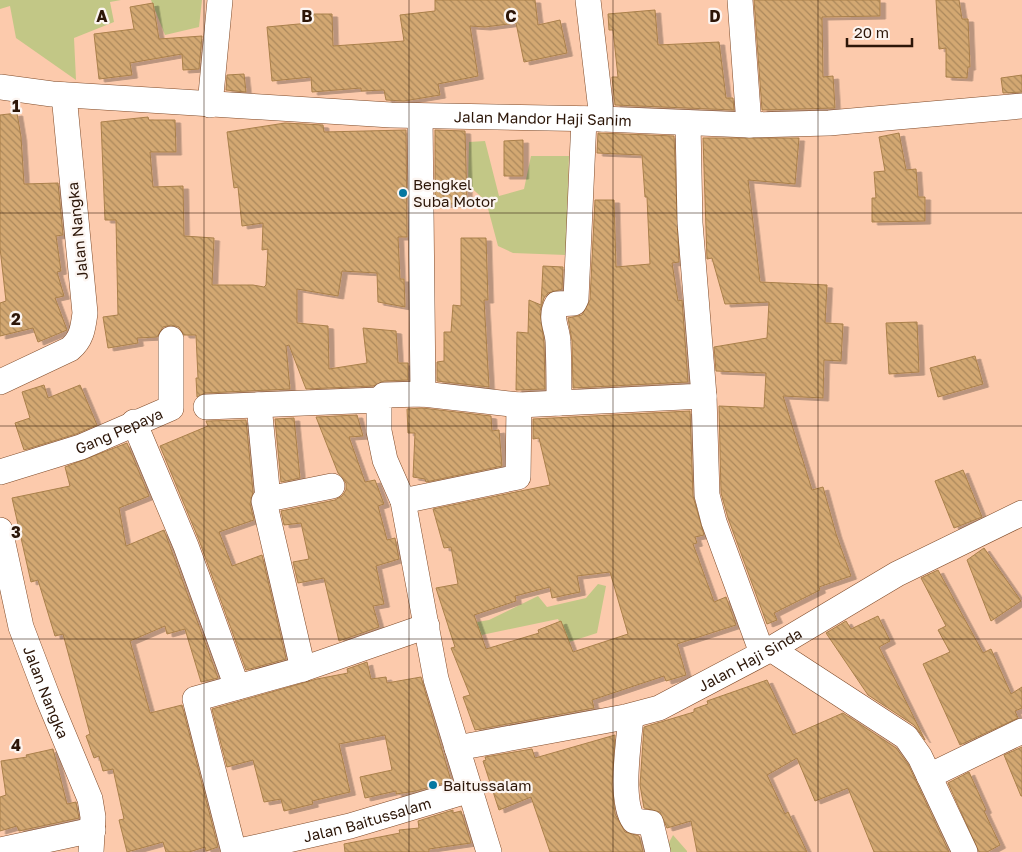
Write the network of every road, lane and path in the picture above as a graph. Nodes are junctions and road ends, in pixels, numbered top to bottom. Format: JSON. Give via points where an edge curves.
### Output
{"nodes":[{"id":1,"x":220,"y":0,"type":"edge"},
{"id":2,"x":588,"y":0,"type":"edge"},
{"id":3,"x":740,"y":0,"type":"edge"},
{"id":4,"x":0,"y":87,"type":"edge"},
{"id":5,"x":64,"y":95,"type":"junction"},
{"id":6,"x":210,"y":105,"type":"junction"},
{"id":7,"x":1022,"y":106,"type":"edge"},
{"id":8,"x":420,"y":116,"type":"junction"},
{"id":9,"x":593,"y":119,"type":"junction"},
{"id":10,"x":688,"y":123,"type":"junction"},
{"id":11,"x":749,"y":125,"type":"junction"},
{"id":12,"x":170,"y":339,"type":"dead end"},
{"id":13,"x":0,"y":382,"type":"edge"},
{"id":14,"x":423,"y":394,"type":"junction"},
{"id":15,"x":704,"y":396,"type":"junction"},
{"id":16,"x":379,"y":400,"type":"junction"},
{"id":17,"x":559,"y":403,"type":"junction"},
{"id":18,"x":259,"y":405,"type":"junction"},
{"id":19,"x":519,"y":405,"type":"junction"},
{"id":20,"x":206,"y":407,"type":"dead end"},
{"id":21,"x":134,"y":422,"type":"junction"},
{"id":22,"x":0,"y":472,"type":"edge"},
{"id":23,"x":332,"y":486,"type":"dead end"},
{"id":24,"x":268,"y":499,"type":"junction"},
{"id":25,"x":403,"y":501,"type":"junction"},
{"id":26,"x":1022,"y":513,"type":"edge"},
{"id":27,"x":0,"y":530,"type":"edge"},
{"id":28,"x":427,"y":626,"type":"junction"},
{"id":29,"x":11,"y":629,"type":"edge"},
{"id":30,"x":767,"y":651,"type":"junction"},
{"id":31,"x":303,"y":669,"type":"junction"},
{"id":32,"x":238,"y":687,"type":"junction"},
{"id":33,"x":631,"y":716,"type":"junction"},
{"id":34,"x":1022,"y":731,"type":"edge"},
{"id":35,"x":457,"y":748,"type":"junction"},
{"id":36,"x":929,"y":776,"type":"junction"},
{"id":37,"x":470,"y":790,"type":"junction"},
{"id":38,"x":92,"y":841,"type":"edge"},
{"id":39,"x":265,"y":849,"type":"edge"},
{"id":40,"x":0,"y":850,"type":"edge"},
{"id":41,"x":234,"y":852,"type":"edge"},
{"id":42,"x":489,"y":852,"type":"edge"},
{"id":43,"x":658,"y":852,"type":"edge"},
{"id":44,"x":965,"y":852,"type":"edge"}],
"edges":[{"from":1,"to":6,"type":"street"},
{"from":2,"to":9,"type":"street"},
{"from":3,"to":11,"type":"street"},
{"from":4,"to":5,"type":"street"},
{"from":5,"to":6,"type":"street","name":"Jalan Mandor Haji Sanim"},
{"from":5,"to":13,"type":"street","name":"Jalan Nangka","via":[[86,313],[83,330],[78,342],[70,349]]},
{"from":6,"to":8,"type":"street","name":"Jalan Mandor Haji Sanim"},
{"from":7,"to":11,"type":"street","name":"Jalan Mandor Haji Sanim","via":[[829,123]]},
{"from":8,"to":9,"type":"street","name":"Jalan Mandor Haji Sanim"},
{"from":8,"to":14,"type":"street"},
{"from":9,"to":10,"type":"street","name":"Jalan Mandor Haji Sanim"},
{"from":9,"to":17,"type":"street","via":[[576,298],[574,303],[557,304],[555,307]]},
{"from":10,"to":11,"type":"street","name":"Jalan Mandor Haji Sanim"},
{"from":10,"to":15,"type":"street","via":[[690,223]]},
{"from":12,"to":21,"type":"street","name":"Gang Pepaya","via":[[170,408]]},
{"from":14,"to":16,"type":"street","via":[[384,394]]},
{"from":14,"to":19,"type":"street"},
{"from":15,"to":17,"type":"street"},
{"from":15,"to":30,"type":"street","via":[[707,495],[714,522]]},
{"from":16,"to":18,"type":"street"},
{"from":16,"to":25,"type":"street","via":[[377,416],[385,460]]},
{"from":17,"to":19,"type":"street"},
{"from":18,"to":20,"type":"street"},
{"from":18,"to":24,"type":"street"},
{"from":19,"to":25,"type":"street","via":[[518,476]]},
{"from":21,"to":22,"type":"street","name":"Gang Pepaya","via":[[81,447]]},
{"from":21,"to":32,"type":"street","via":[[186,546]]},
{"from":23,"to":24,"type":"street"},
{"from":24,"to":31,"type":"street","via":[[264,501]]},
{"from":25,"to":28,"type":"street"},
{"from":26,"to":30,"type":"street","name":"Jalan Haji Sinda","via":[[897,574]]},
{"from":27,"to":29,"type":"street","name":"Jalan Nangka"},
{"from":28,"to":31,"type":"street"},
{"from":28,"to":35,"type":"street","via":[[436,679]]},
{"from":29,"to":38,"type":"street","name":"Jalan Nangka","via":[[48,698],[86,786],[90,799]]},
{"from":30,"to":33,"type":"street","name":"Jalan Haji Sinda","via":[[659,708]]},
{"from":30,"to":36,"type":"street","via":[[906,737]]},
{"from":31,"to":32,"type":"street"},
{"from":32,"to":41,"type":"street","via":[[199,697],[194,703]]},
{"from":33,"to":35,"type":"street","name":"Jalan Haji Sinda"},
{"from":33,"to":43,"type":"street","via":[[625,790],[628,806],[634,820],[651,823]]},
{"from":34,"to":36,"type":"street"},
{"from":35,"to":37,"type":"street"},
{"from":36,"to":44,"type":"street"},
{"from":37,"to":39,"type":"street","name":"Jalan Baitussalam"},
{"from":37,"to":42,"type":"street"},
{"from":38,"to":40,"type":"street"},
{"from":39,"to":41,"type":"street","name":"Jalan Baitussalam"}]}
